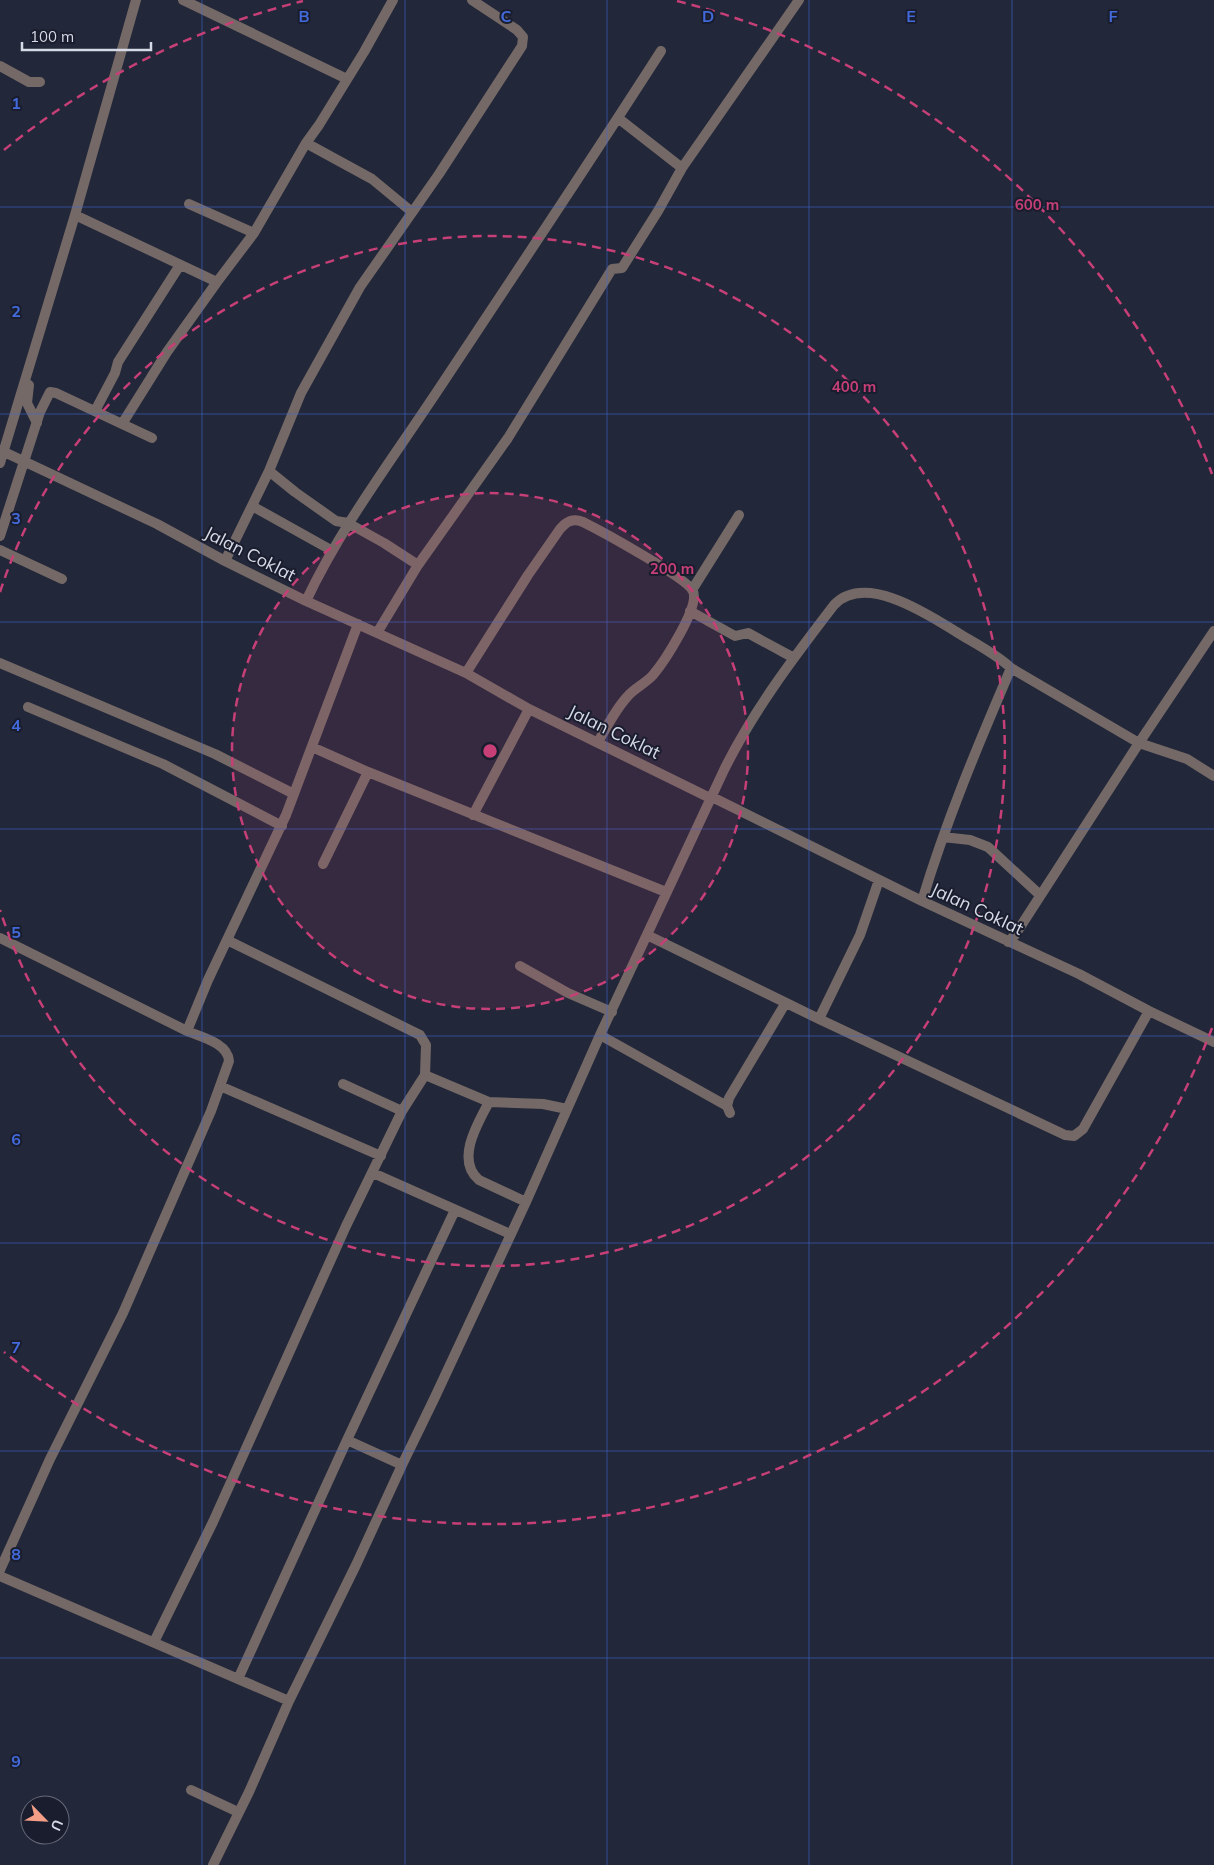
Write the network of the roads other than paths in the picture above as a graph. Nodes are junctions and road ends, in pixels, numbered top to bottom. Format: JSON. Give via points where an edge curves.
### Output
{"nodes":[{"id":1,"x":136,"y":0,"type":"edge"},
{"id":2,"x":183,"y":0,"type":"edge"},
{"id":3,"x":393,"y":0,"type":"edge"},
{"id":4,"x":472,"y":0,"type":"edge"},
{"id":5,"x":799,"y":0,"type":"edge"},
{"id":6,"x":661,"y":51,"type":"dead end"},
{"id":7,"x":0,"y":66,"type":"edge"},
{"id":8,"x":347,"y":79,"type":"junction"},
{"id":9,"x":40,"y":82,"type":"dead end"},
{"id":10,"x":618,"y":118,"type":"junction"},
{"id":11,"x":306,"y":143,"type":"junction"},
{"id":12,"x":682,"y":168,"type":"junction"},
{"id":13,"x":189,"y":204,"type":"dead end"},
{"id":14,"x":412,"y":212,"type":"junction"},
{"id":15,"x":75,"y":215,"type":"junction"},
{"id":16,"x":254,"y":233,"type":"junction"},
{"id":17,"x":180,"y":265,"type":"junction"},
{"id":18,"x":217,"y":282,"type":"junction"},
{"id":19,"x":45,"y":311,"type":"junction"},
{"id":20,"x":95,"y":411,"type":"junction"},
{"id":21,"x":37,"y":424,"type":"junction"},
{"id":22,"x":122,"y":424,"type":"junction"},
{"id":23,"x":152,"y":438,"type":"dead end"},
{"id":24,"x":2,"y":451,"type":"edge"},
{"id":25,"x":24,"y":462,"type":"junction"},
{"id":26,"x":0,"y":463,"type":"edge"},
{"id":27,"x":269,"y":470,"type":"junction"},
{"id":28,"x":252,"y":506,"type":"junction"},
{"id":29,"x":739,"y":515,"type":"dead end"},
{"id":30,"x":348,"y":523,"type":"junction"},
{"id":31,"x":0,"y":536,"type":"edge"},
{"id":32,"x":0,"y":550,"type":"edge"},
{"id":33,"x":331,"y":550,"type":"junction"},
{"id":34,"x":225,"y":561,"type":"junction"},
{"id":35,"x":415,"y":563,"type":"junction"},
{"id":36,"x":62,"y":579,"type":"dead end"},
{"id":37,"x":692,"y":590,"type":"junction"},
{"id":38,"x":306,"y":601,"type":"junction"},
{"id":39,"x":690,"y":612,"type":"junction"},
{"id":40,"x":358,"y":624,"type":"junction"},
{"id":41,"x":1214,"y":631,"type":"edge"},
{"id":42,"x":377,"y":633,"type":"junction"},
{"id":43,"x":794,"y":658,"type":"junction"},
{"id":44,"x":0,"y":663,"type":"edge"},
{"id":45,"x":1011,"y":668,"type":"junction"},
{"id":46,"x":466,"y":673,"type":"junction"},
{"id":47,"x":28,"y":707,"type":"dead end"},
{"id":48,"x":529,"y":709,"type":"junction"},
{"id":49,"x":598,"y":742,"type":"junction"},
{"id":50,"x":1139,"y":743,"type":"junction"},
{"id":51,"x":312,"y":747,"type":"junction"},
{"id":52,"x":368,"y":772,"type":"junction"},
{"id":53,"x":1214,"y":776,"type":"edge"},
{"id":54,"x":294,"y":794,"type":"junction"},
{"id":55,"x":712,"y":797,"type":"junction"},
{"id":56,"x":474,"y":815,"type":"junction"},
{"id":57,"x":282,"y":826,"type":"junction"},
{"id":58,"x":943,"y":837,"type":"junction"},
{"id":59,"x":323,"y":864,"type":"dead end"},
{"id":60,"x":879,"y":880,"type":"junction"},
{"id":61,"x":666,"y":892,"type":"junction"},
{"id":62,"x":1040,"y":896,"type":"junction"},
{"id":63,"x":922,"y":901,"type":"junction"},
{"id":64,"x":647,"y":935,"type":"junction"},
{"id":65,"x":0,"y":938,"type":"edge"},
{"id":66,"x":227,"y":940,"type":"junction"},
{"id":67,"x":1008,"y":942,"type":"junction"},
{"id":68,"x":520,"y":966,"type":"dead end"},
{"id":69,"x":785,"y":1004,"type":"junction"},
{"id":70,"x":1149,"y":1011,"type":"junction"},
{"id":71,"x":612,"y":1012,"type":"junction"},
{"id":72,"x":819,"y":1020,"type":"junction"},
{"id":73,"x":187,"y":1031,"type":"junction"},
{"id":74,"x":600,"y":1035,"type":"junction"},
{"id":75,"x":1214,"y":1042,"type":"edge"},
{"id":76,"x":424,"y":1075,"type":"junction"},
{"id":77,"x":343,"y":1084,"type":"dead end"},
{"id":78,"x":220,"y":1086,"type":"junction"},
{"id":79,"x":489,"y":1102,"type":"junction"},
{"id":80,"x":566,"y":1109,"type":"junction"},
{"id":81,"x":402,"y":1111,"type":"junction"},
{"id":82,"x":381,"y":1156,"type":"junction"},
{"id":83,"x":373,"y":1173,"type":"junction"},
{"id":84,"x":526,"y":1202,"type":"junction"},
{"id":85,"x":455,"y":1210,"type":"junction"},
{"id":86,"x":510,"y":1234,"type":"junction"},
{"id":87,"x":347,"y":1440,"type":"junction"},
{"id":88,"x":402,"y":1464,"type":"junction"},
{"id":89,"x":0,"y":1570,"type":"edge"},
{"id":90,"x":0,"y":1576,"type":"edge"},
{"id":91,"x":154,"y":1642,"type":"junction"},
{"id":92,"x":238,"y":1679,"type":"junction"},
{"id":93,"x":289,"y":1701,"type":"junction"},
{"id":94,"x":192,"y":1790,"type":"dead end"},
{"id":95,"x":238,"y":1812,"type":"junction"},
{"id":96,"x":213,"y":1865,"type":"edge"}],
"edges":[{"from":1,"to":15,"type":"street"},
{"from":2,"to":8,"type":"street"},
{"from":3,"to":8,"type":"street"},
{"from":4,"to":14,"type":"street","via":[[517,30],[524,41]]},
{"from":5,"to":12,"type":"street"},
{"from":6,"to":10,"type":"street"},
{"from":7,"to":9,"type":"street","via":[[29,82]]},
{"from":8,"to":11,"type":"street"},
{"from":10,"to":12,"type":"street"},
{"from":10,"to":30,"type":"street"},
{"from":11,"to":14,"type":"street","via":[[372,179]]},
{"from":11,"to":16,"type":"street"},
{"from":12,"to":35,"type":"street","via":[[622,268],[612,268],[508,438]]},
{"from":13,"to":16,"type":"street"},
{"from":14,"to":27,"type":"street","via":[[360,287],[313,369]]},
{"from":15,"to":17,"type":"street"},
{"from":15,"to":19,"type":"street"},
{"from":16,"to":18,"type":"street"},
{"from":17,"to":18,"type":"street"},
{"from":17,"to":20,"type":"street","via":[[118,362],[116,373]]},
{"from":18,"to":22,"type":"street","via":[[167,352]]},
{"from":19,"to":21,"type":"street","via":[[43,334],[27,395],[29,409]]},
{"from":19,"to":24,"type":"street"},
{"from":20,"to":21,"type":"street","via":[[50,392]]},
{"from":20,"to":22,"type":"street"},
{"from":21,"to":25,"type":"street"},
{"from":22,"to":23,"type":"street"},
{"from":24,"to":25,"type":"street","name":"Jalan Coklat"},
{"from":24,"to":26,"type":"street"},
{"from":25,"to":31,"type":"street"},
{"from":25,"to":34,"type":"street","name":"Jalan Coklat","via":[[157,524]]},
{"from":27,"to":28,"type":"street"},
{"from":27,"to":30,"type":"street","via":[[336,520]]},
{"from":28,"to":33,"type":"street"},
{"from":28,"to":34,"type":"street"},
{"from":29,"to":37,"type":"street"},
{"from":30,"to":33,"type":"street"},
{"from":30,"to":35,"type":"street"},
{"from":32,"to":36,"type":"street"},
{"from":33,"to":38,"type":"street"},
{"from":34,"to":38,"type":"street","name":"Jalan Coklat"},
{"from":35,"to":42,"type":"street"},
{"from":37,"to":39,"type":"street","via":[[694,598]]},
{"from":37,"to":46,"type":"street","via":[[671,572],[599,530],[578,520],[570,521],[560,529],[528,574]]},
{"from":38,"to":40,"type":"street","name":"Jalan Coklat"},
{"from":39,"to":43,"type":"street","via":[[735,636],[748,633]]},
{"from":39,"to":49,"type":"street","via":[[656,671],[627,696]]},
{"from":40,"to":42,"type":"street","name":"Jalan Coklat"},
{"from":40,"to":51,"type":"street"},
{"from":41,"to":50,"type":"street"},
{"from":42,"to":46,"type":"street","name":"Jalan Coklat"},
{"from":43,"to":45,"type":"street","via":[[834,605],[854,593],[904,602]]},
{"from":43,"to":55,"type":"street","via":[[731,755]]},
{"from":44,"to":54,"type":"street","via":[[215,754]]},
{"from":45,"to":50,"type":"street"},
{"from":45,"to":58,"type":"street"},
{"from":46,"to":48,"type":"street","name":"Jalan Coklat"},
{"from":47,"to":57,"type":"street","via":[[163,764]]},
{"from":48,"to":49,"type":"street","name":"Jalan Coklat"},
{"from":48,"to":56,"type":"street"},
{"from":49,"to":55,"type":"street","name":"Jalan Coklat"},
{"from":50,"to":53,"type":"street","via":[[1187,759]]},
{"from":50,"to":62,"type":"street"},
{"from":51,"to":52,"type":"street"},
{"from":51,"to":54,"type":"street"},
{"from":52,"to":56,"type":"street"},
{"from":52,"to":59,"type":"street"},
{"from":54,"to":57,"type":"street"},
{"from":55,"to":60,"type":"street","name":"Jalan Coklat"},
{"from":55,"to":61,"type":"street"},
{"from":56,"to":61,"type":"street"},
{"from":57,"to":66,"type":"street"},
{"from":58,"to":62,"type":"street","via":[[970,840],[988,847]]},
{"from":58,"to":63,"type":"street"},
{"from":60,"to":63,"type":"street","name":"Jalan Coklat"},
{"from":60,"to":72,"type":"street","via":[[860,934]]},
{"from":61,"to":64,"type":"street"},
{"from":62,"to":67,"type":"street"},
{"from":63,"to":67,"type":"street","name":"Jalan Coklat"},
{"from":64,"to":69,"type":"street"},
{"from":64,"to":71,"type":"street"},
{"from":65,"to":73,"type":"street"},
{"from":66,"to":73,"type":"street"},
{"from":66,"to":76,"type":"street","via":[[420,1035],[426,1045]]},
{"from":67,"to":70,"type":"street","name":"Jalan Coklat"},
{"from":68,"to":71,"type":"street","via":[[568,993]]},
{"from":69,"to":72,"type":"street"},
{"from":69,"to":74,"type":"street","via":[[729,1098],[728,1110]]},
{"from":70,"to":72,"type":"street","via":[[1084,1129],[1074,1136],[1065,1135]]},
{"from":70,"to":75,"type":"street","name":"Jalan Coklat"},
{"from":71,"to":74,"type":"street"},
{"from":73,"to":78,"type":"street","via":[[220,1046],[229,1055]]},
{"from":74,"to":80,"type":"street"},
{"from":76,"to":79,"type":"street"},
{"from":76,"to":81,"type":"street"},
{"from":77,"to":81,"type":"street"},
{"from":78,"to":82,"type":"street"},
{"from":78,"to":89,"type":"street","via":[[123,1313],[50,1459]]},
{"from":79,"to":80,"type":"street"},
{"from":79,"to":84,"type":"street","via":[[468,1150],[468,1160],[478,1180]]},
{"from":80,"to":84,"type":"street"},
{"from":81,"to":82,"type":"street"},
{"from":82,"to":83,"type":"street"},
{"from":83,"to":85,"type":"street"},
{"from":83,"to":91,"type":"street","via":[[213,1522]]},
{"from":84,"to":86,"type":"street"},
{"from":85,"to":86,"type":"street"},
{"from":85,"to":87,"type":"street"},
{"from":86,"to":88,"type":"street"},
{"from":87,"to":88,"type":"street"},
{"from":87,"to":92,"type":"street"},
{"from":88,"to":93,"type":"street"},
{"from":90,"to":91,"type":"street"},
{"from":91,"to":92,"type":"street"},
{"from":92,"to":93,"type":"street"},
{"from":93,"to":95,"type":"street"},
{"from":94,"to":95,"type":"street"},
{"from":95,"to":96,"type":"street"}]}
